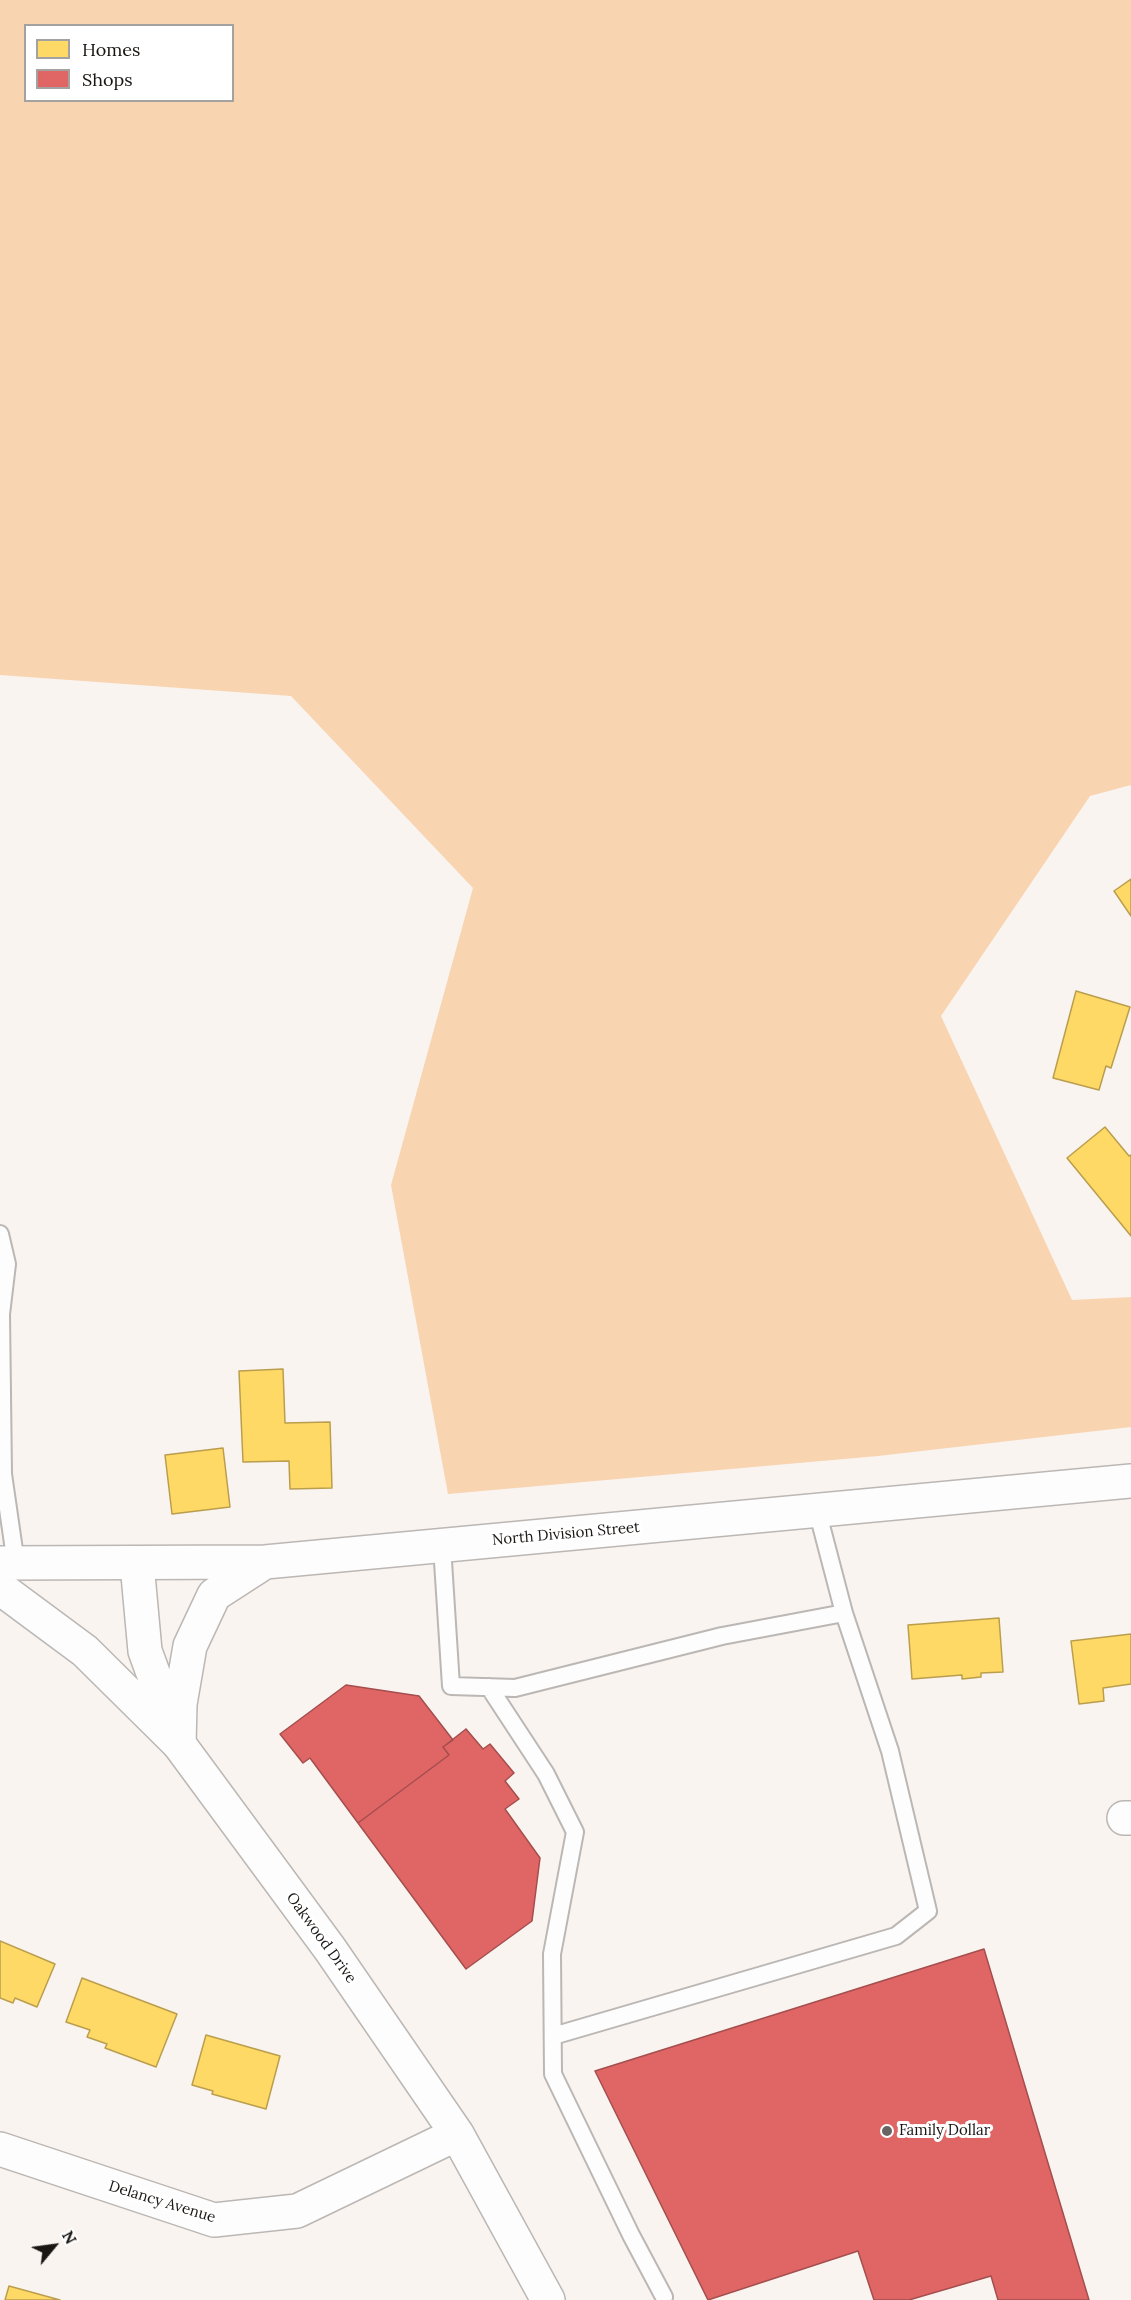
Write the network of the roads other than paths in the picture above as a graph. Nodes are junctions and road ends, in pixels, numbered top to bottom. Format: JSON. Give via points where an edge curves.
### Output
{"nodes":[{"id":1,"x":0,"y":1234,"type":"edge"},
{"id":2,"x":1131,"y":1481,"type":"edge"},
{"id":3,"x":817,"y":1510,"type":"junction"},
{"id":4,"x":442,"y":1546,"type":"junction"},
{"id":5,"x":265,"y":1562,"type":"junction"},
{"id":6,"x":137,"y":1564,"type":"junction"},
{"id":7,"x":5,"y":1572,"type":"edge"},
{"id":8,"x":844,"y":1613,"type":"junction"},
{"id":9,"x":489,"y":1687,"type":"junction"},
{"id":10,"x":179,"y":1744,"type":"junction"},
{"id":11,"x":553,"y":2036,"type":"junction"},
{"id":12,"x":457,"y":2134,"type":"junction"},
{"id":13,"x":0,"y":2149,"type":"edge"},
{"id":14,"x":664,"y":2296,"type":"dead end"},
{"id":15,"x":548,"y":2300,"type":"edge"}],
"edges":[{"from":1,"to":7,"type":"lane","via":[[7,1264],[1,1314]]},
{"from":2,"to":3,"type":"street","name":"North Division Street"},
{"from":3,"to":4,"type":"street","name":"North Division Street"},
{"from":3,"to":8,"type":"lane"},
{"from":4,"to":5,"type":"street","name":"North Division Street"},
{"from":4,"to":9,"type":"lane","via":[[451,1686]]},
{"from":5,"to":6,"type":"street","name":"North Division Street"},
{"from":5,"to":10,"type":"street","via":[[214,1595],[190,1646],[180,1704]]},
{"from":6,"to":7,"type":"street","name":"North Division Street"},
{"from":6,"to":10,"type":"street","name":"Oakwood Drive","via":[[145,1651]]},
{"from":7,"to":10,"type":"street"},
{"from":8,"to":9,"type":"lane","via":[[722,1636],[515,1688]]},
{"from":8,"to":11,"type":"lane","via":[[890,1751],[928,1911],[896,1936]]},
{"from":9,"to":11,"type":"lane","via":[[546,1774],[575,1832],[552,1954]]},
{"from":10,"to":12,"type":"street","name":"Oakwood Drive","via":[[330,1949]]},
{"from":11,"to":14,"type":"lane","via":[[553,2074]]},
{"from":12,"to":13,"type":"street","name":"Delancy Avenue","via":[[297,2211],[214,2220]]},
{"from":12,"to":15,"type":"street","name":"Oakwood Drive"}]}
